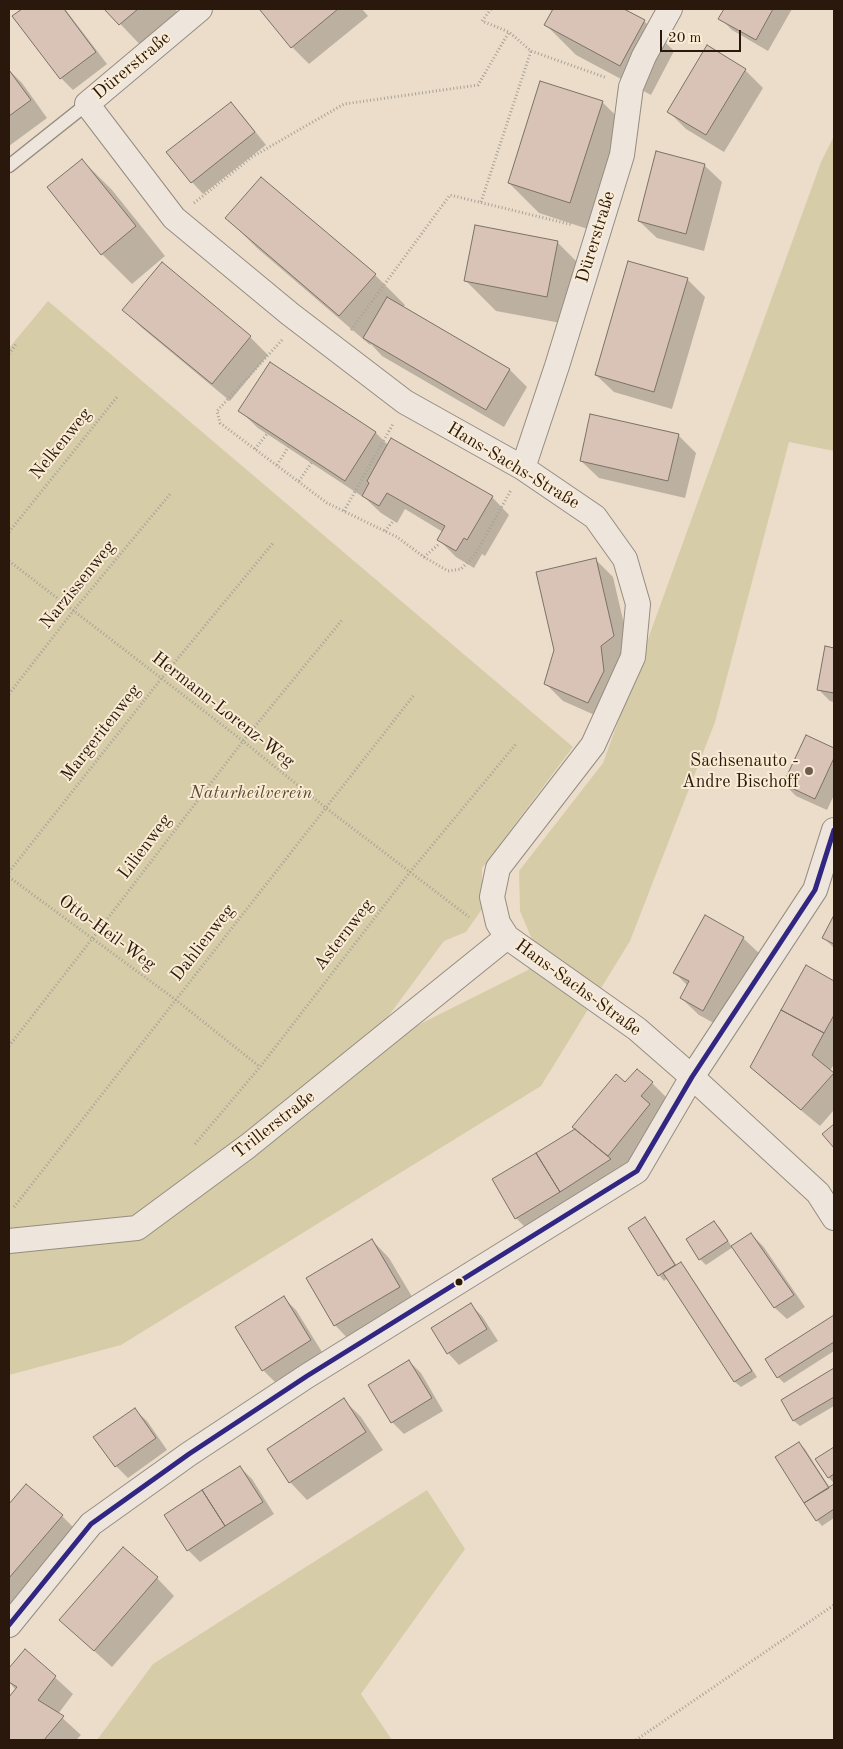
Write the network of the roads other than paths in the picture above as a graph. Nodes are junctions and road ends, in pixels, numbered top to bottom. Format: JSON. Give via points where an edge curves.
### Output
{"nodes":[{"id":1,"x":200,"y":9,"type":"edge"},
{"id":2,"x":670,"y":9,"type":"edge"},
{"id":3,"x":87,"y":104,"type":"junction"},
{"id":4,"x":9,"y":166,"type":"edge"},
{"id":5,"x":523,"y":468,"type":"junction"},
{"id":6,"x":834,"y":830,"type":"edge"},
{"id":7,"x":503,"y":930,"type":"junction"},
{"id":8,"x":692,"y":1077,"type":"junction"},
{"id":9,"x":834,"y":1218,"type":"edge"},
{"id":10,"x":9,"y":1240,"type":"edge"},
{"id":11,"x":9,"y":1625,"type":"edge"}],
"edges":[{"from":1,"to":3,"type":"street","name":"Dürerstraße"},
{"from":2,"to":5,"type":"street","name":"Dürerstraße","via":[[631,87],[622,155]]},
{"from":3,"to":4,"type":"lane"},
{"from":3,"to":5,"type":"street","name":"Hans-Sachs-Straße","via":[[174,218],[299,321],[405,402]]},
{"from":5,"to":7,"type":"street","name":"Hans-Sachs-Straße","via":[[595,517],[625,559],[638,604],[633,657],[593,745],[498,868],[492,897]]},
{"from":6,"to":8,"type":"street","via":[[815,890]]},
{"from":7,"to":8,"type":"street","name":"Hans-Sachs-Straße","via":[[637,1029]]},
{"from":7,"to":10,"type":"street","name":"Trillerstraße","via":[[248,1146],[137,1228]]},
{"from":8,"to":9,"type":"street","name":"Hans-Sachs-Straße","via":[[818,1194]]},
{"from":8,"to":11,"type":"street","via":[[637,1171],[307,1376],[189,1454],[92,1524]]}]}
